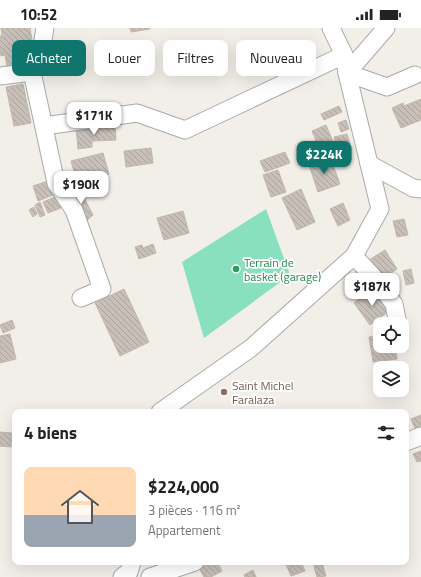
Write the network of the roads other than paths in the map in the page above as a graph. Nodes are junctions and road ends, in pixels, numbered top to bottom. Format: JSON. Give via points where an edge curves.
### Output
{"nodes":[{"id":1,"x":44,"y":28,"type":"edge"},
{"id":2,"x":331,"y":28,"type":"edge"},
{"id":3,"x":384,"y":28,"type":"edge"},
{"id":4,"x":42,"y":40,"type":"edge"},
{"id":5,"x":344,"y":55,"type":"junction"},
{"id":6,"x":347,"y":73,"type":"junction"},
{"id":7,"x":12,"y":74,"type":"edge"},
{"id":8,"x":415,"y":75,"type":"dead end"},
{"id":9,"x":0,"y":76,"type":"edge"},
{"id":10,"x":33,"y":76,"type":"edge"},
{"id":11,"x":44,"y":126,"type":"junction"},
{"id":12,"x":369,"y":164,"type":"junction"},
{"id":13,"x":421,"y":189,"type":"edge"},
{"id":14,"x":354,"y":256,"type":"junction"},
{"id":15,"x":81,"y":298,"type":"dead end"},
{"id":16,"x":397,"y":317,"type":"edge"},
{"id":17,"x":164,"y":409,"type":"edge"},
{"id":18,"x":421,"y":436,"type":"edge"},
{"id":19,"x":409,"y":441,"type":"edge"},
{"id":20,"x":131,"y":565,"type":"edge"},
{"id":21,"x":187,"y":565,"type":"edge"},
{"id":22,"x":122,"y":577,"type":"edge"},
{"id":23,"x":150,"y":577,"type":"edge"}],
"edges":[{"from":1,"to":4,"type":"street"},
{"from":2,"to":5,"type":"street"},
{"from":3,"to":6,"type":"street"},
{"from":5,"to":6,"type":"street"},
{"from":5,"to":11,"type":"street","via":[[186,130],[137,113]]},
{"from":6,"to":8,"type":"street","via":[[387,87]]},
{"from":6,"to":12,"type":"street"},
{"from":7,"to":9,"type":"street"},
{"from":10,"to":11,"type":"street"},
{"from":11,"to":15,"type":"street","via":[[56,183],[74,210],[102,289]]},
{"from":12,"to":13,"type":"street","via":[[413,188]]},
{"from":12,"to":14,"type":"street","via":[[380,209]]},
{"from":14,"to":16,"type":"street","via":[[378,281],[394,304]]},
{"from":14,"to":17,"type":"street","via":[[251,348]]},
{"from":18,"to":19,"type":"street"},
{"from":20,"to":22,"type":"street","via":[[129,572]]},
{"from":21,"to":23,"type":"street"}]}
